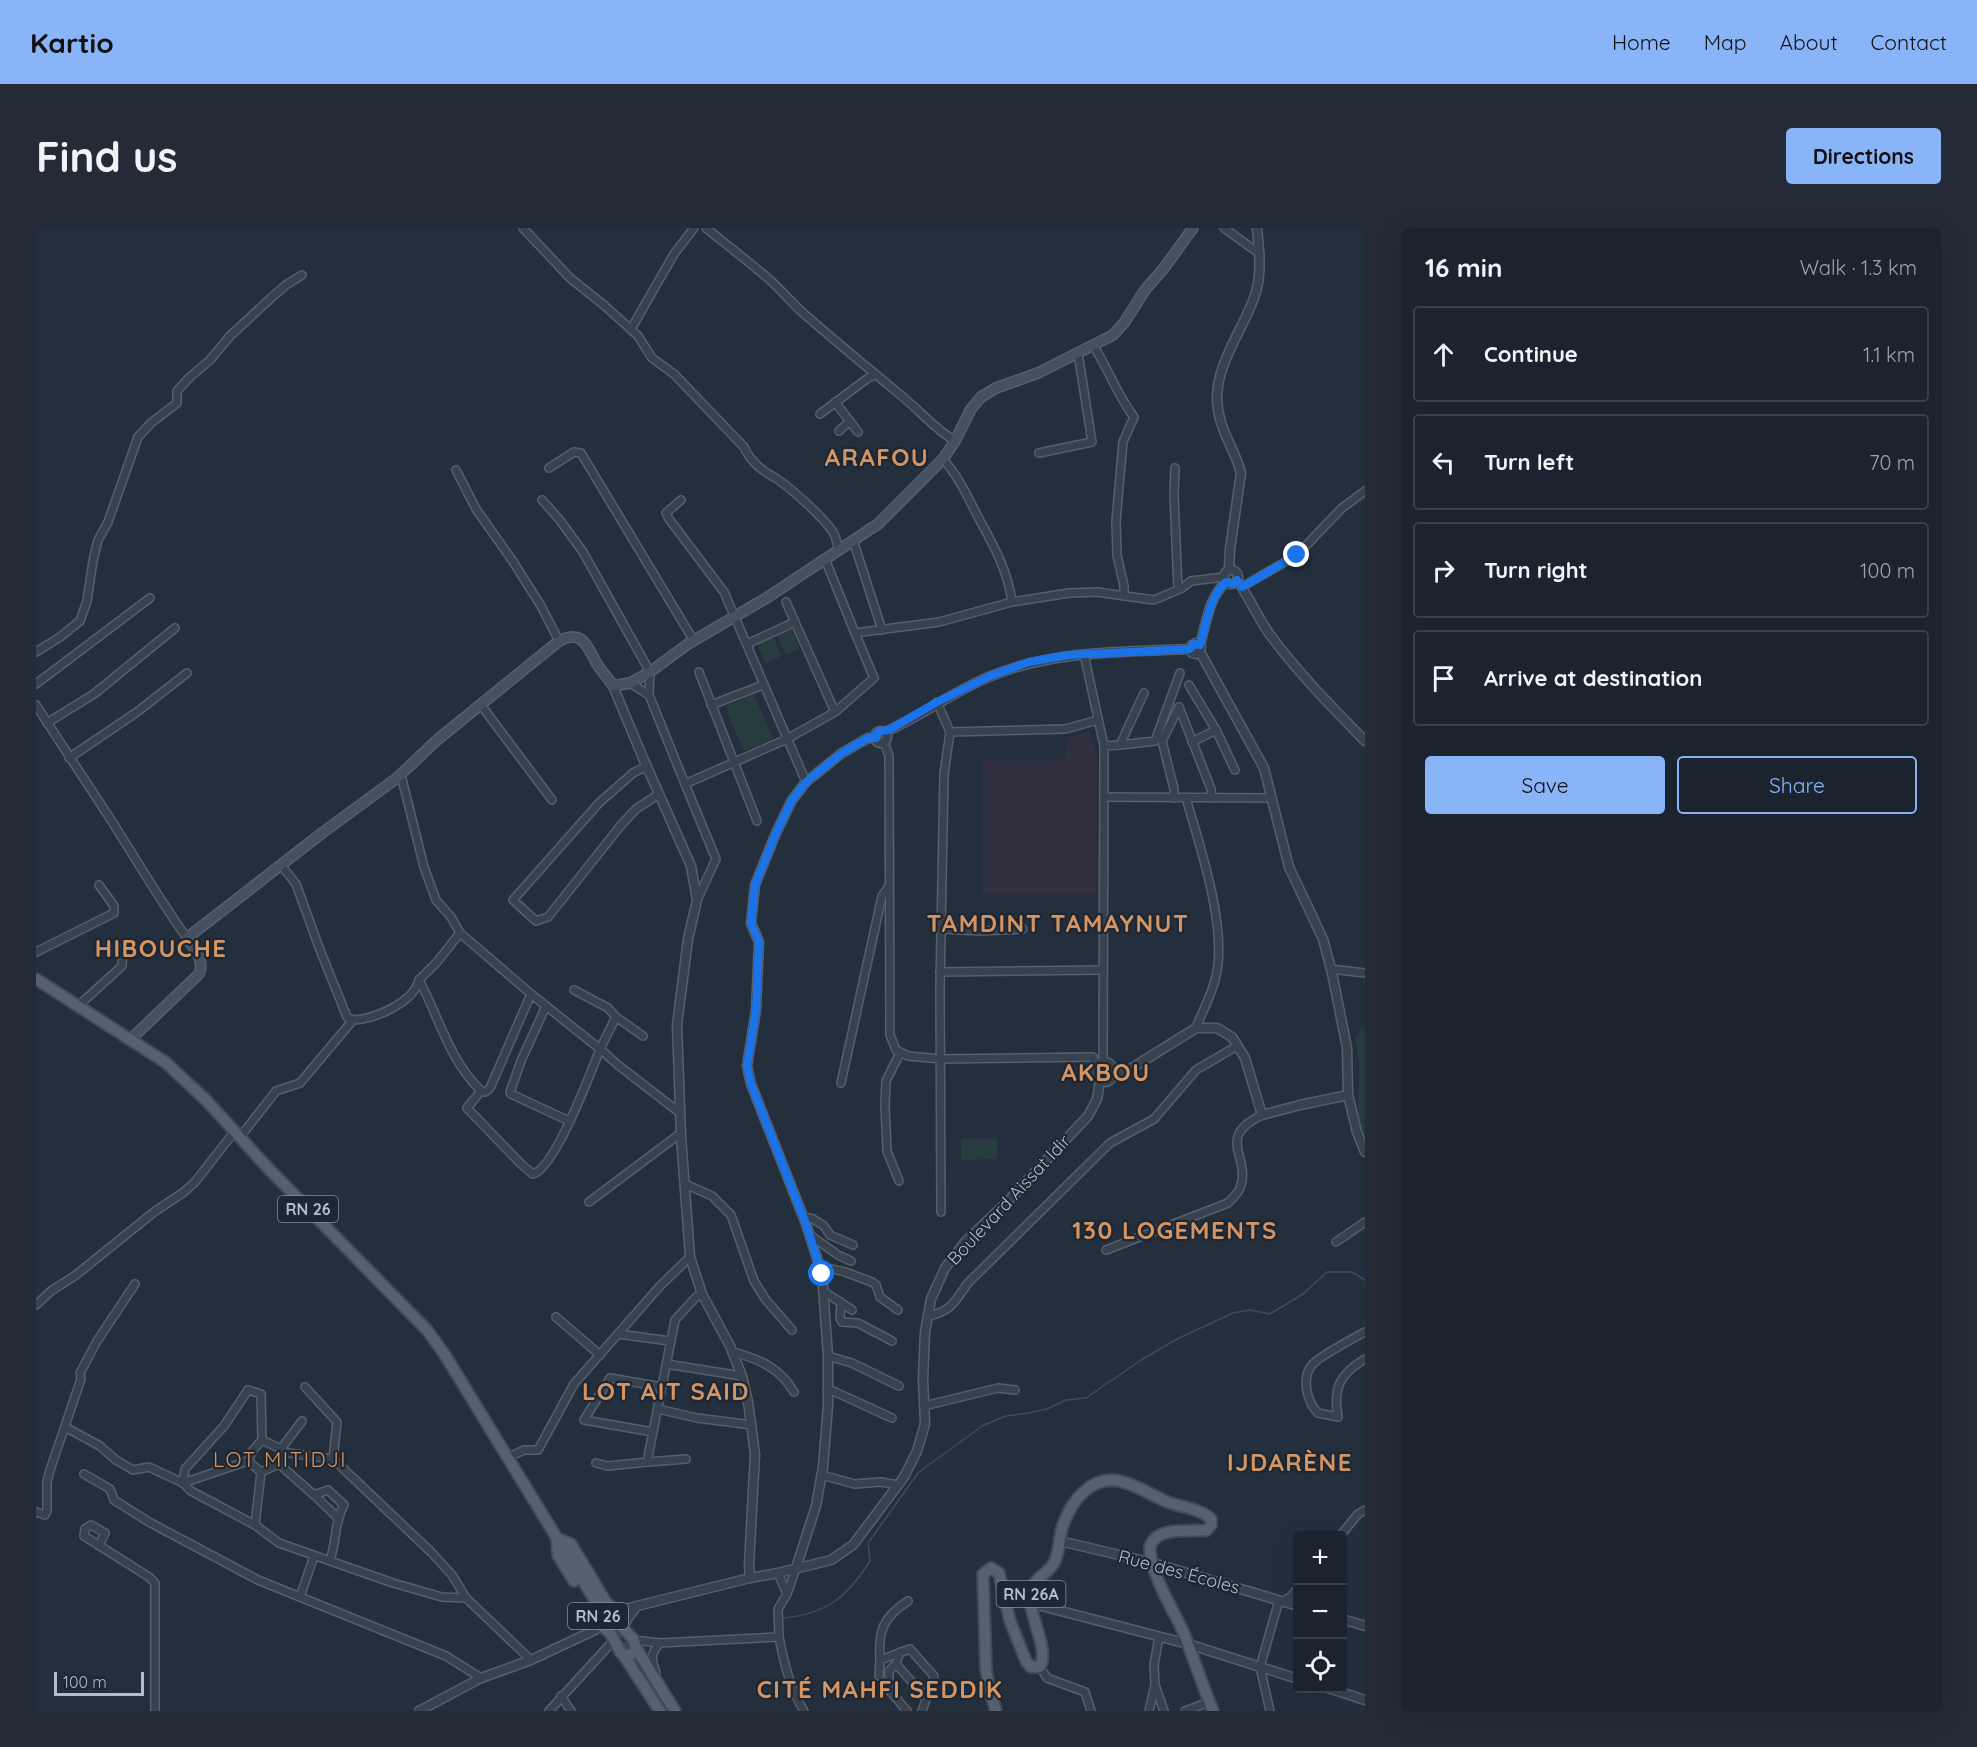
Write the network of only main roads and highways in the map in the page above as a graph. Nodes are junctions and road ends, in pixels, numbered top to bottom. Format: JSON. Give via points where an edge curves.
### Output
{"nodes":[{"id":1,"x":1193,"y":228,"type":"edge"},
{"id":2,"x":36,"y":979,"type":"edge"},
{"id":3,"x":131,"y":1039,"type":"junction"},
{"id":4,"x":556,"y":1538,"type":"junction"},
{"id":5,"x":596,"y":1602,"type":"tunnel mouth"},
{"id":6,"x":614,"y":1610,"type":"junction"},
{"id":7,"x":597,"y":1625,"type":"junction"},
{"id":8,"x":638,"y":1644,"type":"junction"},
{"id":9,"x":624,"y":1656,"type":"junction"},
{"id":10,"x":638,"y":1663,"type":"tunnel mouth"},
{"id":11,"x":1211,"y":1707,"type":"edge"},
{"id":12,"x":660,"y":1711,"type":"edge"},
{"id":13,"x":668,"y":1711,"type":"edge"},
{"id":14,"x":675,"y":1711,"type":"edge"},
{"id":15,"x":996,"y":1711,"type":"edge"}],
"edges":[{"from":1,"to":3,"type":"main road","via":[[1113,335],[981,397],[943,459],[878,524],[839,550],[630,683],[613,686],[579,637],[559,641],[400,775],[187,938],[201,960],[199,974]]},
{"from":2,"to":3,"type":"main road","number":"RN 26"},
{"from":3,"to":4,"type":"main road","number":"RN 26","via":[[165,1062],[427,1330]]},
{"from":4,"to":5,"type":"main road","number":"RN 26"},
{"from":4,"to":6,"type":"main road","number":"RN 26","via":[[571,1545]]},
{"from":4,"to":7,"type":"main road","number":"RN 26","via":[[558,1555]]},
{"from":6,"to":7,"type":"main road","number":"RN 26","via":[[603,1610]]},
{"from":6,"to":8,"type":"main road","number":"RN 26","via":[[623,1630]]},
{"from":7,"to":9,"type":"main road","number":"RN 26","via":[[606,1630]]},
{"from":8,"to":9,"type":"main road","number":"RN 26","via":[[635,1652]]},
{"from":8,"to":14,"type":"main road","number":"RN 26"},
{"from":9,"to":12,"type":"main road","number":"RN 26"},
{"from":10,"to":13,"type":"main road"},
{"from":11,"to":15,"type":"main road","number":"RN 26A","via":[[1150,1547],[1163,1535],[1207,1530],[1211,1525],[1209,1516],[1117,1480],[1106,1480],[1081,1494],[1070,1508],[1053,1565],[1033,1584],[1030,1603],[1043,1654],[1040,1667],[1031,1667],[1026,1661],[1010,1621],[999,1573],[994,1569],[983,1574],[986,1669]]}]}
